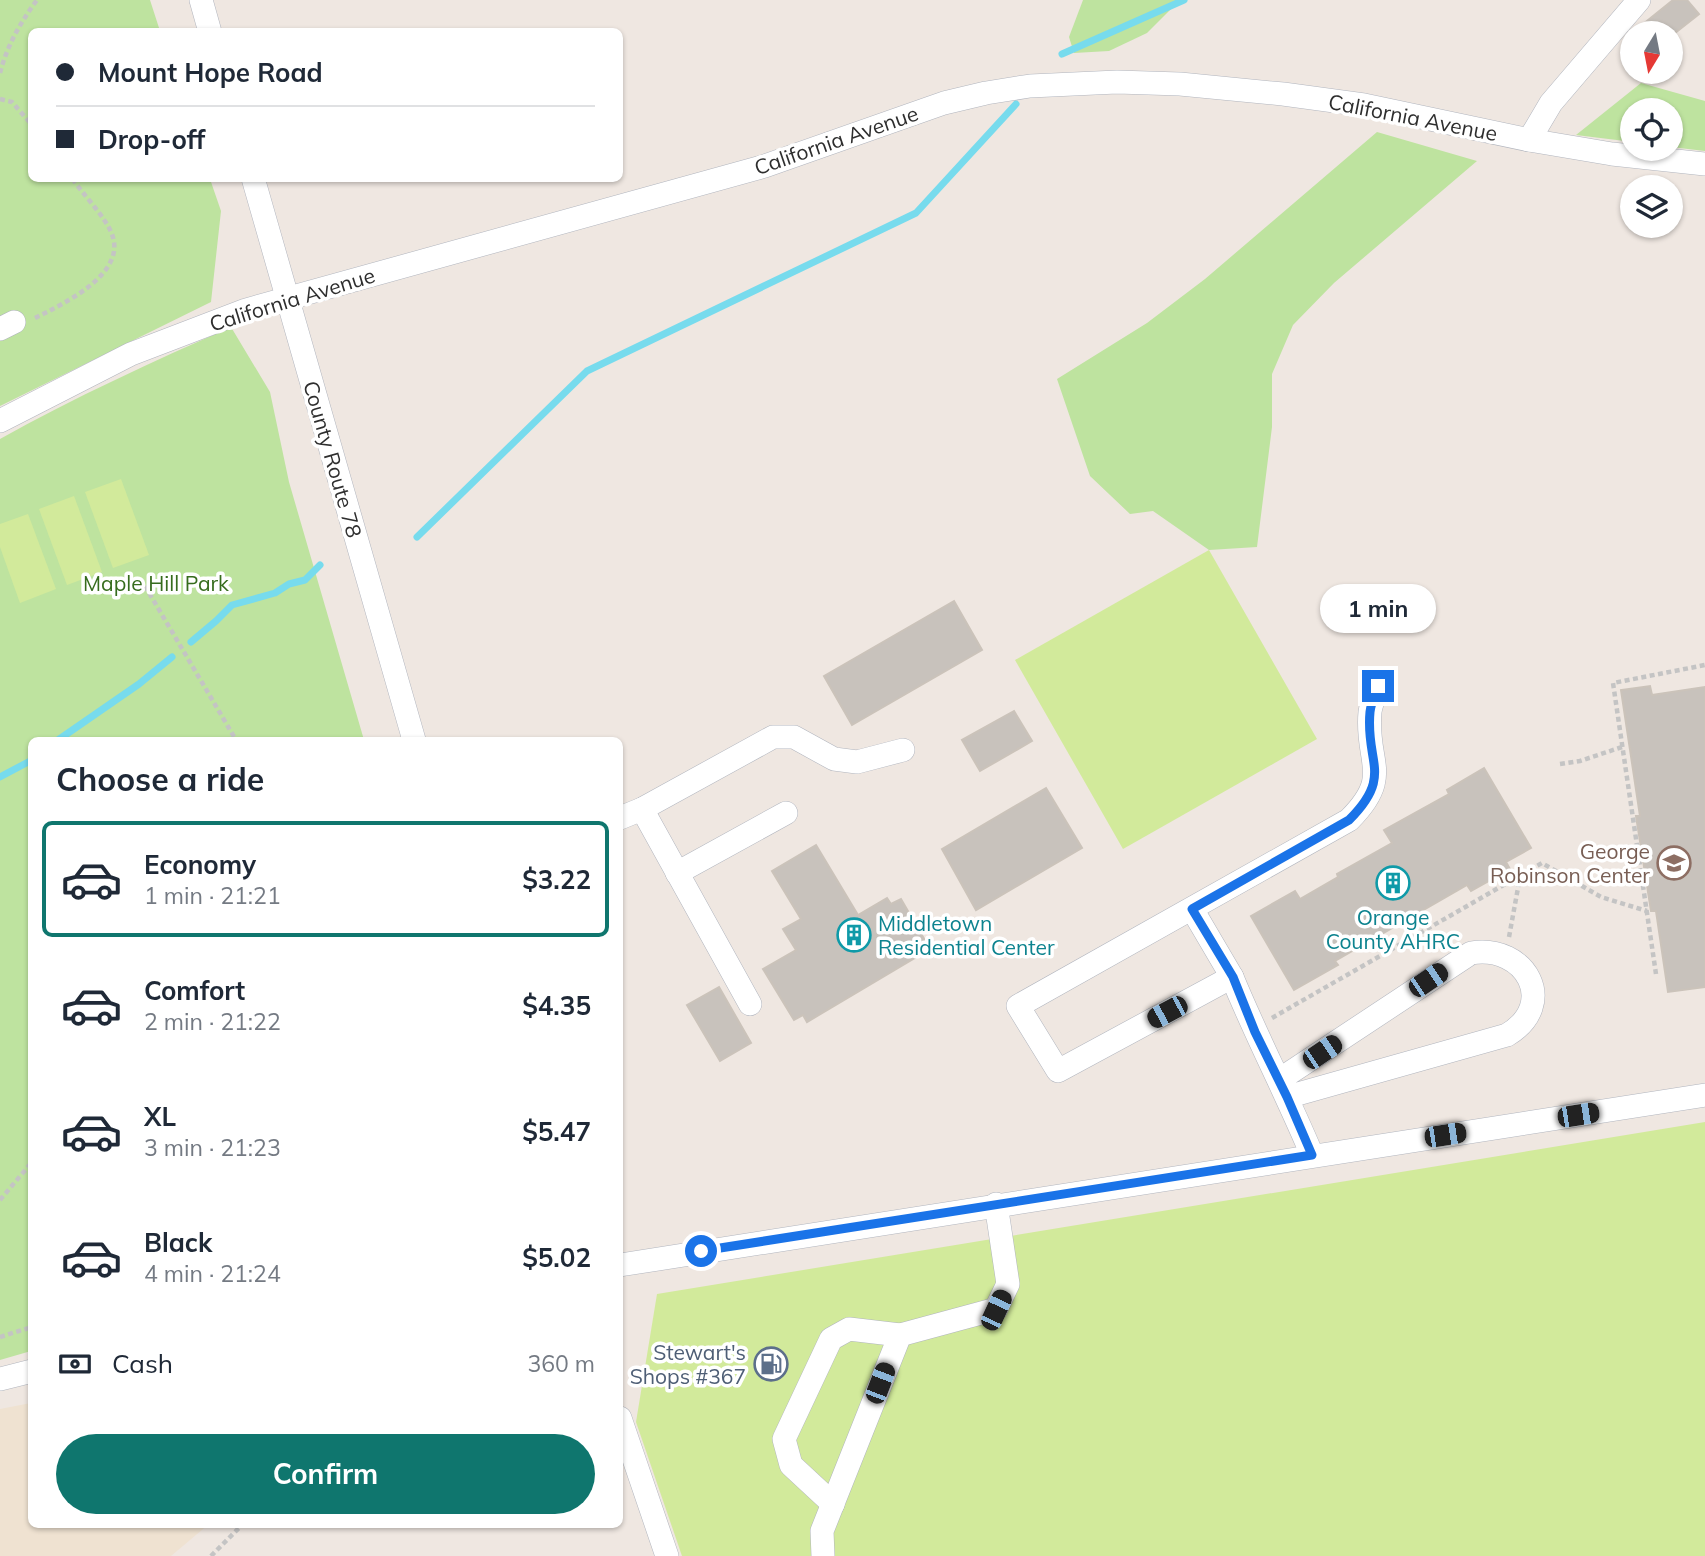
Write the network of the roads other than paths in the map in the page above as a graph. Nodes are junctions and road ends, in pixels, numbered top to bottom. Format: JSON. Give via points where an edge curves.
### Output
{"nodes":[{"id":1,"x":201,"y":0,"type":"edge"},
{"id":2,"x":1639,"y":0,"type":"edge"},
{"id":3,"x":210,"y":28,"type":"edge"},
{"id":4,"x":1529,"y":140,"type":"junction"},
{"id":5,"x":1705,"y":164,"type":"edge"},
{"id":6,"x":254,"y":182,"type":"edge"},
{"id":7,"x":287,"y":299,"type":"junction"},
{"id":8,"x":0,"y":421,"type":"edge"},
{"id":9,"x":1378,"y":686,"type":"dead end"},
{"id":10,"x":413,"y":737,"type":"edge"},
{"id":11,"x":903,"y":750,"type":"dead end"},
{"id":12,"x":642,"y":809,"type":"junction"},
{"id":13,"x":786,"y":813,"type":"dead end"},
{"id":14,"x":623,"y":817,"type":"edge"},
{"id":15,"x":677,"y":873,"type":"junction"},
{"id":16,"x":1192,"y":909,"type":"junction"},
{"id":17,"x":1233,"y":977,"type":"junction"},
{"id":18,"x":750,"y":1004,"type":"dead end"},
{"id":19,"x":1283,"y":1088,"type":"junction"},
{"id":20,"x":1705,"y":1095,"type":"edge"},
{"id":21,"x":1312,"y":1155,"type":"junction"},
{"id":22,"x":996,"y":1204,"type":"junction"},
{"id":23,"x":623,"y":1265,"type":"edge"},
{"id":24,"x":900,"y":1335,"type":"junction"},
{"id":25,"x":28,"y":1372,"type":"edge"},
{"id":26,"x":0,"y":1379,"type":"edge"},
{"id":27,"x":623,"y":1427,"type":"edge"},
{"id":28,"x":833,"y":1504,"type":"junction"},
{"id":29,"x":667,"y":1556,"type":"edge"},
{"id":30,"x":823,"y":1556,"type":"edge"}],
"edges":[{"from":1,"to":3,"type":"street"},
{"from":2,"to":4,"type":"street","via":[[1551,103]]},
{"from":4,"to":5,"type":"street","name":"California Avenue"},
{"from":4,"to":7,"type":"street","name":"California Avenue","via":[[1364,105],[1283,94],[1117,82],[1030,86],[944,103],[765,166]]},
{"from":6,"to":7,"type":"street","name":"County Route 78"},
{"from":7,"to":8,"type":"street","name":"California Avenue","via":[[188,330],[131,354]]},
{"from":7,"to":10,"type":"street","name":"County Route 78"},
{"from":9,"to":16,"type":"street","via":[[1370,716],[1375,775],[1365,804],[1349,820]]},
{"from":11,"to":12,"type":"street","via":[[857,762],[834,759],[793,737],[773,737]]},
{"from":12,"to":14,"type":"street"},
{"from":12,"to":15,"type":"street"},
{"from":13,"to":15,"type":"street"},
{"from":15,"to":18,"type":"street"},
{"from":16,"to":17,"type":"street"},
{"from":16,"to":17,"type":"street","via":[[1018,1006],[1058,1071]]},
{"from":17,"to":19,"type":"street"},
{"from":19,"to":19,"type":"street","via":[[1497,1040],[1519,1028],[1531,1007],[1533,989],[1524,969],[1506,955],[1471,953]]},
{"from":19,"to":21,"type":"street"},
{"from":20,"to":21,"type":"street"},
{"from":21,"to":22,"type":"street"},
{"from":22,"to":23,"type":"street"},
{"from":22,"to":24,"type":"street","via":[[1008,1284],[996,1310]]},
{"from":24,"to":28,"type":"street"},
{"from":24,"to":28,"type":"street","via":[[849,1329],[831,1339],[784,1440],[791,1465]]},
{"from":25,"to":26,"type":"street"},
{"from":27,"to":29,"type":"street"},
{"from":28,"to":30,"type":"street","via":[[822,1531]]}]}
